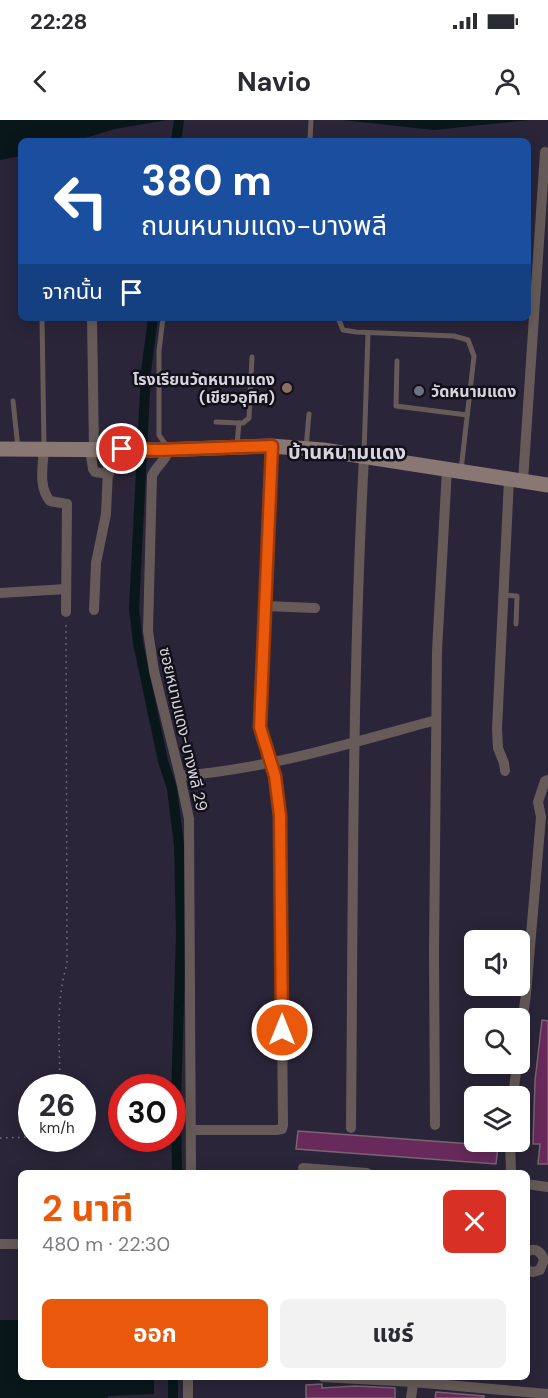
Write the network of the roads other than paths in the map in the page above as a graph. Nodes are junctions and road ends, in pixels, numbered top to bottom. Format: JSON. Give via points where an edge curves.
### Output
{"nodes":[{"id":1,"x":311,"y":120,"type":"edge"},
{"id":2,"x":310,"y":138,"type":"edge"},
{"id":3,"x":545,"y":152,"type":"dead end"},
{"id":4,"x":531,"y":310,"type":"edge"},
{"id":5,"x":42,"y":321,"type":"edge"},
{"id":6,"x":92,"y":321,"type":"edge"},
{"id":7,"x":163,"y":321,"type":"edge"},
{"id":8,"x":339,"y":321,"type":"edge"},
{"id":9,"x":530,"y":321,"type":"edge"},
{"id":10,"x":368,"y":333,"type":"junction"},
{"id":11,"x":252,"y":357,"type":"dead end"},
{"id":12,"x":397,"y":361,"type":"dead end"},
{"id":13,"x":13,"y":402,"type":"dead end"},
{"id":14,"x":309,"y":414,"type":"dead end"},
{"id":15,"x":467,"y":415,"type":"junction"},
{"id":16,"x":216,"y":422,"type":"dead end"},
{"id":17,"x":239,"y":423,"type":"junction"},
{"id":18,"x":272,"y":446,"type":"junction"},
{"id":19,"x":237,"y":447,"type":"junction"},
{"id":20,"x":18,"y":448,"type":"junction"},
{"id":21,"x":45,"y":448,"type":"junction"},
{"id":22,"x":0,"y":449,"type":"edge"},
{"id":23,"x":98,"y":449,"type":"junction"},
{"id":24,"x":164,"y":449,"type":"junction"},
{"id":25,"x":306,"y":449,"type":"junction"},
{"id":26,"x":364,"y":456,"type":"junction"},
{"id":27,"x":454,"y":470,"type":"junction"},
{"id":28,"x":109,"y":474,"type":"junction"},
{"id":29,"x":516,"y":480,"type":"junction"},
{"id":30,"x":548,"y":485,"type":"edge"},
{"id":31,"x":66,"y":590,"type":"junction"},
{"id":32,"x":0,"y":593,"type":"edge"},
{"id":33,"x":503,"y":595,"type":"junction"},
{"id":34,"x":265,"y":606,"type":"junction"},
{"id":35,"x":315,"y":608,"type":"dead end"},
{"id":36,"x":94,"y":610,"type":"dead end"},
{"id":37,"x":66,"y":612,"type":"road end"},
{"id":38,"x":516,"y":624,"type":"dead end"},
{"id":39,"x":436,"y":720,"type":"junction"},
{"id":40,"x":354,"y":743,"type":"junction"},
{"id":41,"x":271,"y":764,"type":"junction"},
{"id":42,"x":504,"y":771,"type":"dead end"},
{"id":43,"x":180,"y":776,"type":"junction"},
{"id":44,"x":548,"y":780,"type":"edge"},
{"id":45,"x":544,"y":814,"type":"edge"},
{"id":46,"x":524,"y":1008,"type":"edge"},
{"id":47,"x":435,"y":1125,"type":"dead end"},
{"id":48,"x":351,"y":1128,"type":"dead end"},
{"id":49,"x":192,"y":1130,"type":"junction"},
{"id":50,"x":510,"y":1152,"type":"edge"},
{"id":51,"x":303,"y":1168,"type":"dead end"},
{"id":52,"x":191,"y":1170,"type":"edge"},
{"id":53,"x":329,"y":1170,"type":"edge"},
{"id":54,"x":511,"y":1170,"type":"edge"},
{"id":55,"x":530,"y":1185,"type":"edge"},
{"id":56,"x":548,"y":1187,"type":"edge"},
{"id":57,"x":0,"y":1244,"type":"edge"},
{"id":58,"x":18,"y":1244,"type":"edge"},
{"id":59,"x":530,"y":1248,"type":"edge"},
{"id":60,"x":546,"y":1260,"type":"edge"},
{"id":61,"x":530,"y":1271,"type":"edge"},
{"id":62,"x":188,"y":1380,"type":"edge"},
{"id":63,"x":414,"y":1380,"type":"edge"},
{"id":64,"x":421,"y":1380,"type":"edge"},
{"id":65,"x":548,"y":1394,"type":"edge"},
{"id":66,"x":188,"y":1398,"type":"edge"},
{"id":67,"x":411,"y":1398,"type":"edge"}],
"edges":[{"from":1,"to":2,"type":"lane"},
{"from":3,"to":4,"type":"street"},
{"from":5,"to":21,"type":"lane"},
{"from":6,"to":23,"type":"street"},
{"from":7,"to":24,"type":"lane","via":[[159,435]]},
{"from":8,"to":10,"type":"lane","via":[[343,330]]},
{"from":9,"to":29,"type":"street"},
{"from":10,"to":15,"type":"lane","via":[[454,336],[468,340],[474,356]]},
{"from":10,"to":26,"type":"lane"},
{"from":11,"to":17,"type":"lane","via":[[249,418]]},
{"from":12,"to":15,"type":"lane","via":[[396,406]]},
{"from":13,"to":20,"type":"lane"},
{"from":14,"to":25,"type":"lane"},
{"from":15,"to":27,"type":"lane"},
{"from":16,"to":17,"type":"lane"},
{"from":17,"to":19,"type":"lane"},
{"from":18,"to":19,"type":"main road"},
{"from":18,"to":25,"type":"main road"},
{"from":18,"to":34,"type":"street"},
{"from":19,"to":24,"type":"main road"},
{"from":20,"to":21,"type":"main road"},
{"from":20,"to":22,"type":"main road"},
{"from":21,"to":23,"type":"main road"},
{"from":21,"to":31,"type":"street","via":[[45,496],[67,504]]},
{"from":23,"to":24,"type":"main road"},
{"from":23,"to":28,"type":"street"},
{"from":23,"to":28,"type":"street","via":[[93,469]]},
{"from":24,"to":43,"type":"street","name":"ซอยหนามแดง-บางพลี 29","via":[[165,460],[152,476],[148,631]]},
{"from":25,"to":26,"type":"main road"},
{"from":26,"to":27,"type":"main road"},
{"from":26,"to":40,"type":"street"},
{"from":27,"to":29,"type":"main road"},
{"from":27,"to":39,"type":"street","via":[[437,651]]},
{"from":28,"to":36,"type":"street","via":[[105,522],[96,562]]},
{"from":29,"to":30,"type":"main road"},
{"from":29,"to":33,"type":"street"},
{"from":31,"to":32,"type":"street"},
{"from":31,"to":37,"type":"street"},
{"from":33,"to":38,"type":"lane","via":[[517,596]]},
{"from":33,"to":42,"type":"street","via":[[496,729]]},
{"from":34,"to":35,"type":"street"},
{"from":34,"to":41,"type":"street","via":[[260,727]]},
{"from":39,"to":40,"type":"street"},
{"from":39,"to":47,"type":"street"},
{"from":40,"to":41,"type":"street"},
{"from":40,"to":48,"type":"street"},
{"from":41,"to":43,"type":"street"},
{"from":41,"to":49,"type":"street","via":[[280,816],[282,1130]]},
{"from":43,"to":49,"type":"street","name":"ซอยหนามแดง-บางพลี 29","via":[[191,851]]},
{"from":44,"to":45,"type":"street","via":[[538,802]]},
{"from":45,"to":46,"type":"street"},
{"from":49,"to":52,"type":"street","name":"ซอยหนามแดง-บางพลี 29"},
{"from":50,"to":54,"type":"street"},
{"from":51,"to":53,"type":"street"},
{"from":55,"to":56,"type":"street"},
{"from":57,"to":58,"type":"street"},
{"from":59,"to":60,"type":"street"},
{"from":60,"to":61,"type":"street","via":[[540,1270]]},
{"from":62,"to":66,"type":"street"},
{"from":63,"to":67,"type":"street"},
{"from":64,"to":65,"type":"street"}]}
